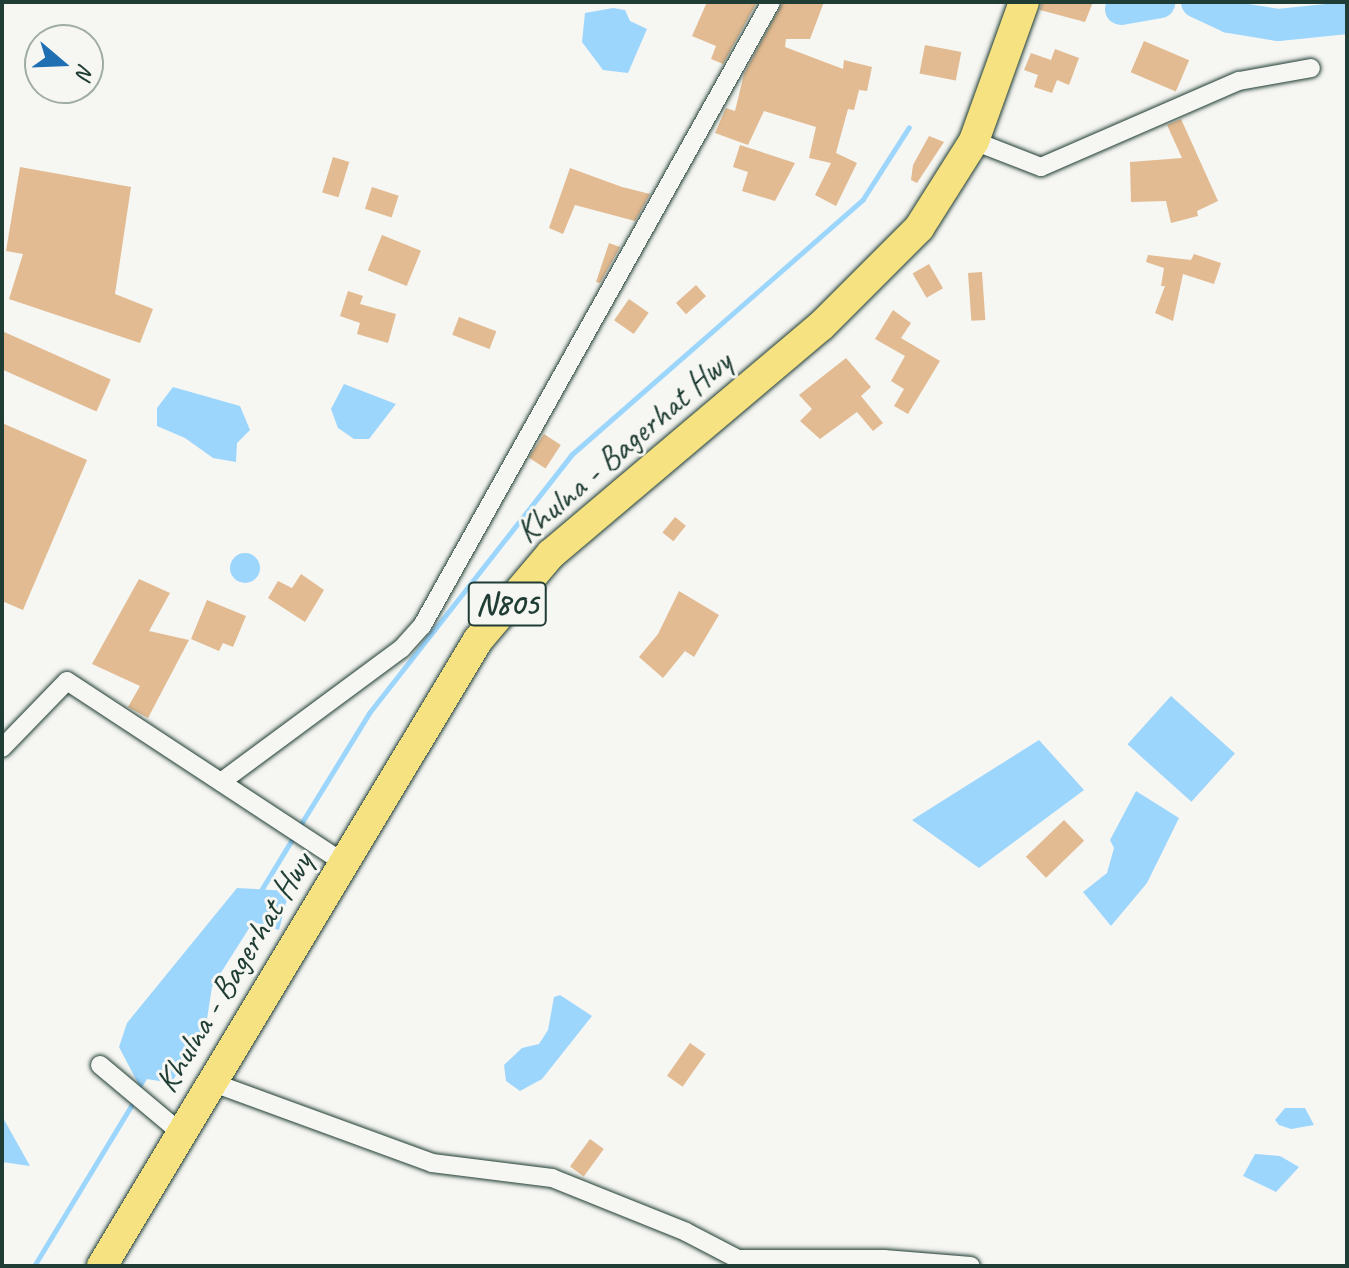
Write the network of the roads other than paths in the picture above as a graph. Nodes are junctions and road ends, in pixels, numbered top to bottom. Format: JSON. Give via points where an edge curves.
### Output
{"nodes":[{"id":1,"x":771,"y":2,"type":"edge"},
{"id":2,"x":1024,"y":2,"type":"edge"},
{"id":3,"x":1311,"y":68,"type":"dead end"},
{"id":4,"x":974,"y":141,"type":"junction"},
{"id":5,"x":2,"y":748,"type":"edge"},
{"id":6,"x":221,"y":782,"type":"junction"},
{"id":7,"x":343,"y":862,"type":"junction"},
{"id":8,"x":100,"y":1065,"type":"dead end"},
{"id":9,"x":211,"y":1082,"type":"junction"},
{"id":10,"x":181,"y":1133,"type":"junction"},
{"id":11,"x":102,"y":1266,"type":"edge"},
{"id":12,"x":971,"y":1266,"type":"edge"}],
"edges":[{"from":1,"to":6,"type":"street","via":[[422,626],[402,648]]},
{"from":2,"to":4,"type":"highway","name":"Khulna - Bagerhat Hwy","number":"N805"},
{"from":3,"to":4,"type":"street","via":[[1239,81],[1041,167]]},
{"from":4,"to":7,"type":"highway","name":"Khulna - Bagerhat Hwy","number":"N805","via":[[919,228],[833,315],[551,554],[516,593],[470,653]]},
{"from":5,"to":6,"type":"street","via":[[67,681]]},
{"from":6,"to":7,"type":"street"},
{"from":7,"to":9,"type":"highway","name":"Khulna - Bagerhat Hwy","number":"N805"},
{"from":8,"to":10,"type":"street"},
{"from":9,"to":10,"type":"highway","name":"Khulna - Bagerhat Hwy","number":"N805"},
{"from":9,"to":12,"type":"street","via":[[432,1163],[552,1178],[738,1259],[884,1259]]},
{"from":10,"to":11,"type":"highway","name":"Khulna - Bagerhat Hwy","number":"N805"}]}
